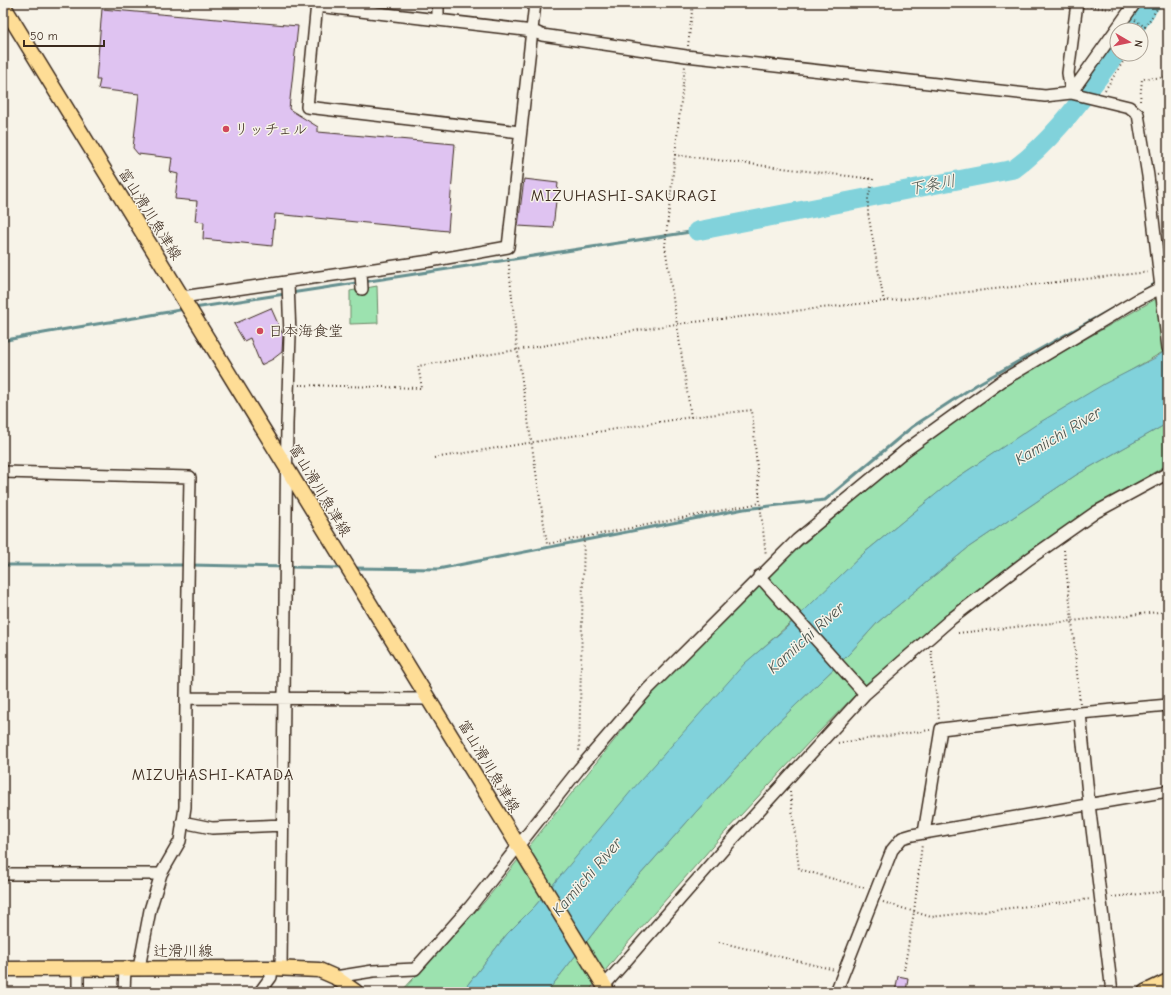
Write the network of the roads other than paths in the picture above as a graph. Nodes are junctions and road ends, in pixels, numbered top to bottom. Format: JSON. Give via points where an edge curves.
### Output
{"nodes":[{"id":1,"x":438,"y":3,"type":"edge"},
{"id":2,"x":535,"y":3,"type":"edge"},
{"id":3,"x":1077,"y":3,"type":"edge"},
{"id":4,"x":1135,"y":3,"type":"edge"},
{"id":5,"x":316,"y":4,"type":"edge"},
{"id":6,"x":3,"y":5,"type":"edge"},
{"id":7,"x":438,"y":20,"type":"junction"},
{"id":8,"x":532,"y":31,"type":"junction"},
{"id":9,"x":1071,"y":93,"type":"junction"},
{"id":10,"x":520,"y":132,"type":"junction"},
{"id":11,"x":361,"y":272,"type":"junction"},
{"id":12,"x":288,"y":284,"type":"junction"},
{"id":13,"x":1164,"y":286,"type":"edge"},
{"id":14,"x":362,"y":289,"type":"dead end"},
{"id":15,"x":184,"y":300,"type":"junction"},
{"id":16,"x":1168,"y":348,"type":"edge"},
{"id":17,"x":286,"y":467,"type":"junction"},
{"id":18,"x":3,"y":472,"type":"edge"},
{"id":19,"x":1168,"y":473,"type":"edge"},
{"id":20,"x":758,"y":576,"type":"junction"},
{"id":21,"x":865,"y":694,"type":"junction"},
{"id":22,"x":186,"y":698,"type":"junction"},
{"id":23,"x":285,"y":698,"type":"junction"},
{"id":24,"x":429,"y":699,"type":"junction"},
{"id":25,"x":1168,"y":704,"type":"edge"},
{"id":26,"x":1080,"y":713,"type":"junction"},
{"id":27,"x":1168,"y":791,"type":"edge"},
{"id":28,"x":1089,"y":804,"type":"junction"},
{"id":29,"x":182,"y":822,"type":"junction"},
{"id":30,"x":283,"y":825,"type":"junction"},
{"id":31,"x":924,"y":832,"type":"junction"},
{"id":32,"x":518,"y":846,"type":"junction"},
{"id":33,"x":3,"y":874,"type":"edge"},
{"id":34,"x":161,"y":874,"type":"junction"},
{"id":35,"x":78,"y":968,"type":"junction"},
{"id":36,"x":125,"y":968,"type":"junction"},
{"id":37,"x":140,"y":968,"type":"junction"},
{"id":38,"x":277,"y":968,"type":"junction"},
{"id":39,"x":3,"y":969,"type":"edge"},
{"id":40,"x":335,"y":977,"type":"junction"},
{"id":41,"x":1168,"y":981,"type":"edge"},
{"id":42,"x":603,"y":985,"type":"edge"},
{"id":43,"x":78,"y":992,"type":"edge"},
{"id":44,"x":124,"y":992,"type":"edge"},
{"id":45,"x":260,"y":992,"type":"edge"},
{"id":46,"x":356,"y":992,"type":"edge"},
{"id":47,"x":836,"y":992,"type":"edge"},
{"id":48,"x":1112,"y":992,"type":"edge"},
{"id":49,"x":1145,"y":992,"type":"edge"}],
"edges":[{"from":1,"to":7,"type":"street"},
{"from":2,"to":8,"type":"street"},
{"from":3,"to":9,"type":"street","via":[[1068,73]]},
{"from":4,"to":9,"type":"street"},
{"from":5,"to":7,"type":"street"},
{"from":5,"to":10,"type":"street","via":[[307,106]]},
{"from":6,"to":15,"type":"main road","name":"富山滑川魚津線"},
{"from":7,"to":8,"type":"street"},
{"from":8,"to":9,"type":"street","via":[[542,35],[686,56],[1045,96]]},
{"from":8,"to":10,"type":"street"},
{"from":9,"to":13,"type":"street","via":[[1129,107],[1138,114],[1148,176],[1158,271]]},
{"from":10,"to":11,"type":"street","via":[[508,247]]},
{"from":11,"to":12,"type":"street"},
{"from":11,"to":14,"type":"street"},
{"from":12,"to":15,"type":"street"},
{"from":12,"to":17,"type":"street"},
{"from":13,"to":16,"type":"street"},
{"from":13,"to":20,"type":"street","via":[[1003,380],[900,455],[797,540]]},
{"from":15,"to":17,"type":"main road","name":"富山滑川魚津線"},
{"from":17,"to":23,"type":"street"},
{"from":17,"to":24,"type":"main road","name":"富山滑川魚津線"},
{"from":18,"to":22,"type":"street","via":[[190,477]]},
{"from":19,"to":21,"type":"street","via":[[1096,512],[1023,564],[951,618]]},
{"from":20,"to":21,"type":"street"},
{"from":20,"to":32,"type":"street","via":[[648,689],[579,769]]},
{"from":21,"to":42,"type":"street"},
{"from":22,"to":23,"type":"street"},
{"from":22,"to":29,"type":"street","via":[[185,807]]},
{"from":23,"to":24,"type":"street"},
{"from":23,"to":30,"type":"street"},
{"from":24,"to":32,"type":"main road","name":"富山滑川魚津線"},
{"from":25,"to":26,"type":"street"},
{"from":26,"to":28,"type":"street"},
{"from":26,"to":31,"type":"street","via":[[941,729]]},
{"from":27,"to":28,"type":"street"},
{"from":28,"to":31,"type":"street"},
{"from":28,"to":48,"type":"street"},
{"from":29,"to":30,"type":"street","via":[[212,828]]},
{"from":29,"to":34,"type":"street","via":[[180,841]]},
{"from":30,"to":38,"type":"street"},
{"from":31,"to":47,"type":"street","via":[[902,838],[892,850]]},
{"from":32,"to":40,"type":"street","via":[[470,907],[415,969],[373,971]]},
{"from":32,"to":42,"type":"main road","name":"富山滑川魚津線"},
{"from":33,"to":34,"type":"street"},
{"from":34,"to":37,"type":"street","via":[[150,910]]},
{"from":35,"to":36,"type":"main road","name":"辻滑川線"},
{"from":35,"to":39,"type":"main road","name":"辻滑川線"},
{"from":35,"to":43,"type":"street"},
{"from":36,"to":37,"type":"main road","name":"辻滑川線"},
{"from":36,"to":44,"type":"street"},
{"from":37,"to":38,"type":"main road","name":"辻滑川線"},
{"from":38,"to":40,"type":"main road","name":"辻滑川線","via":[[319,970]]},
{"from":38,"to":45,"type":"street"},
{"from":40,"to":46,"type":"main road","name":"辻滑川線"},
{"from":41,"to":49,"type":"main road"}]}
